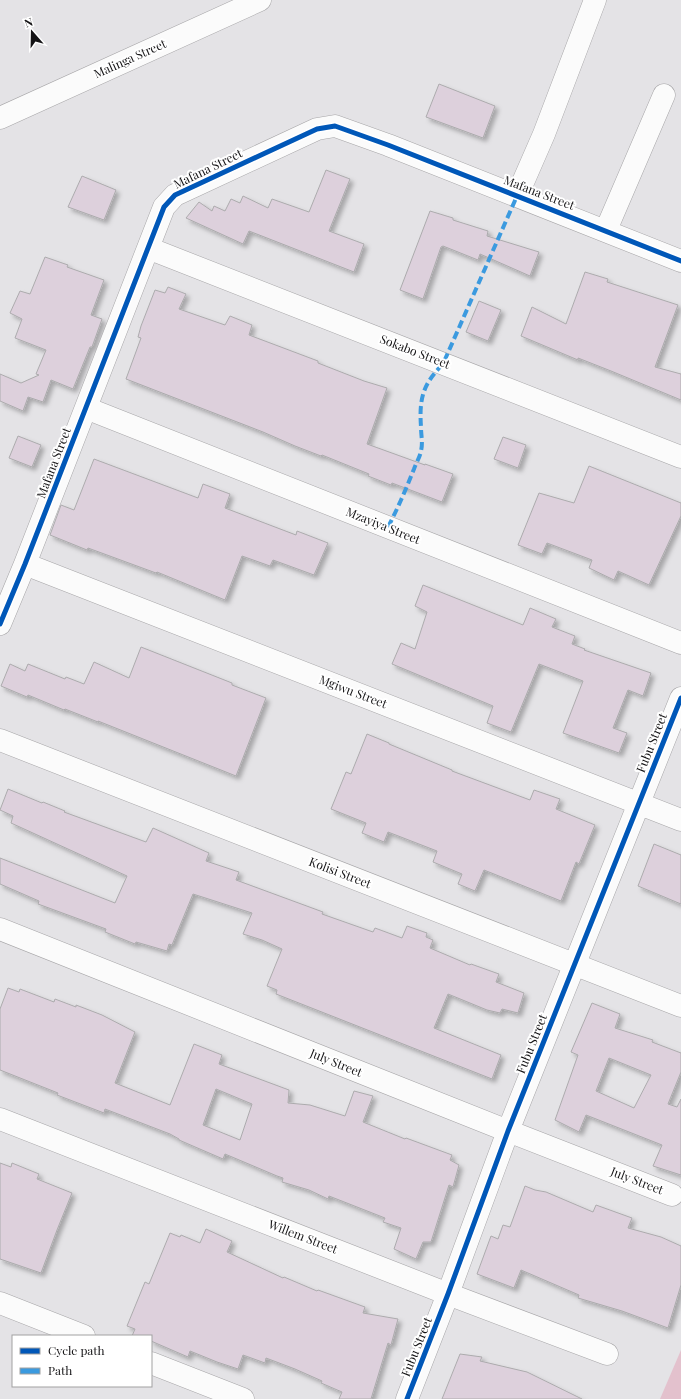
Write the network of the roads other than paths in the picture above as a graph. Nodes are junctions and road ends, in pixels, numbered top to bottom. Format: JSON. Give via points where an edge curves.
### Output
{"nodes":[{"id":1,"x":260,"y":0,"type":"edge"},
{"id":2,"x":596,"y":0,"type":"edge"},
{"id":3,"x":664,"y":95,"type":"dead end"},
{"id":4,"x":0,"y":118,"type":"edge"},
{"id":5,"x":517,"y":196,"type":"junction"},
{"id":6,"x":606,"y":230,"type":"junction"},
{"id":7,"x":148,"y":248,"type":"junction"},
{"id":8,"x":681,"y":261,"type":"edge"},
{"id":9,"x":86,"y":408,"type":"junction"},
{"id":10,"x":681,"y":457,"type":"edge"},
{"id":11,"x":25,"y":564,"type":"junction"},
{"id":12,"x":0,"y":624,"type":"edge"},
{"id":13,"x":681,"y":643,"type":"edge"},
{"id":14,"x":681,"y":698,"type":"edge"},
{"id":15,"x":0,"y":740,"type":"edge"},
{"id":16,"x":639,"y":803,"type":"junction"},
{"id":17,"x":681,"y":820,"type":"edge"},
{"id":18,"x":0,"y":929,"type":"edge"},
{"id":19,"x":575,"y":965,"type":"junction"},
{"id":20,"x":681,"y":1006,"type":"edge"},
{"id":21,"x":0,"y":1119,"type":"edge"},
{"id":22,"x":508,"y":1131,"type":"junction"},
{"id":23,"x":672,"y":1195,"type":"dead end"},
{"id":24,"x":448,"y":1294,"type":"junction"},
{"id":25,"x":0,"y":1303,"type":"edge"},
{"id":26,"x":81,"y":1335,"type":"edge"},
{"id":27,"x":607,"y":1354,"type":"dead end"},
{"id":28,"x":152,"y":1363,"type":"edge"},
{"id":29,"x":243,"y":1399,"type":"edge"},
{"id":30,"x":407,"y":1399,"type":"edge"}],
"edges":[{"from":1,"to":4,"type":"street","name":"Malinga Street"},
{"from":2,"to":5,"type":"street"},
{"from":3,"to":6,"type":"street"},
{"from":5,"to":6,"type":"street","name":"Mafana Street"},
{"from":5,"to":7,"type":"street","name":"Mafana Street","via":[[335,126],[317,129],[175,195],[164,207]]},
{"from":6,"to":8,"type":"street","name":"Mafana Street"},
{"from":7,"to":9,"type":"street","name":"Mafana Street"},
{"from":7,"to":10,"type":"street","name":"Sokabo Street"},
{"from":9,"to":11,"type":"street","name":"Mafana Street"},
{"from":9,"to":13,"type":"street","name":"Mzayiya Street"},
{"from":11,"to":12,"type":"street","name":"Mafana Street"},
{"from":11,"to":16,"type":"street","name":"Mgiwu Street"},
{"from":14,"to":16,"type":"street","name":"Fubu Street"},
{"from":15,"to":19,"type":"street","name":"Kolisi Street"},
{"from":16,"to":17,"type":"street","name":"Mgiwu Street"},
{"from":16,"to":19,"type":"street","name":"Fubu Street"},
{"from":18,"to":22,"type":"street","name":"July Street"},
{"from":19,"to":20,"type":"street","name":"Kolisi Street"},
{"from":19,"to":22,"type":"street","name":"Fubu Street"},
{"from":21,"to":24,"type":"street","name":"Willem Street"},
{"from":22,"to":23,"type":"street","name":"July Street"},
{"from":22,"to":24,"type":"street","name":"Fubu Street"},
{"from":24,"to":27,"type":"street","name":"Willem Street"},
{"from":24,"to":30,"type":"street","name":"Fubu Street"},
{"from":25,"to":26,"type":"street"},
{"from":28,"to":29,"type":"street"}]}
